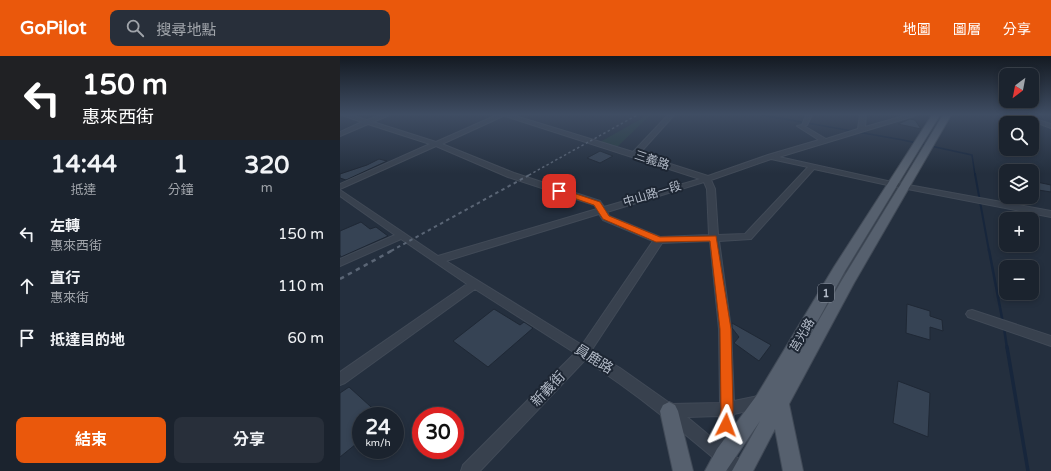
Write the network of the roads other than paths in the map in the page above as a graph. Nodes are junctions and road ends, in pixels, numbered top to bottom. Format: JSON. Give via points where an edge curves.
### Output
{"nodes":[{"id":1,"x":406,"y":134,"type":"edge"},
{"id":2,"x":457,"y":134,"type":"edge"},
{"id":3,"x":572,"y":134,"type":"edge"},
{"id":4,"x":652,"y":134,"type":"edge"},
{"id":5,"x":816,"y":134,"type":"edge"},
{"id":6,"x":847,"y":134,"type":"edge"},
{"id":7,"x":925,"y":134,"type":"edge"},
{"id":8,"x":933,"y":134,"type":"edge"},
{"id":9,"x":825,"y":141,"type":"junction"},
{"id":10,"x":436,"y":144,"type":"junction"},
{"id":11,"x":635,"y":154,"type":"junction"},
{"id":12,"x":771,"y":157,"type":"junction"},
{"id":13,"x":812,"y":167,"type":"junction"},
{"id":14,"x":706,"y":178,"type":"junction"},
{"id":15,"x":899,"y":185,"type":"junction"},
{"id":16,"x":340,"y":187,"type":"edge"},
{"id":17,"x":340,"y":192,"type":"edge"},
{"id":18,"x":601,"y":210,"type":"junction"},
{"id":19,"x":1051,"y":214,"type":"edge"},
{"id":20,"x":402,"y":235,"type":"junction"},
{"id":21,"x":714,"y":238,"type":"junction"},
{"id":22,"x":659,"y":240,"type":"junction"},
{"id":23,"x":437,"y":260,"type":"junction"},
{"id":24,"x":340,"y":263,"type":"edge"},
{"id":25,"x":475,"y":283,"type":"junction"},
{"id":26,"x":972,"y":314,"type":"dead end"},
{"id":27,"x":1051,"y":341,"type":"edge"},
{"id":28,"x":583,"y":353,"type":"junction"},
{"id":29,"x":340,"y":379,"type":"edge"},
{"id":30,"x":772,"y":403,"type":"junction"},
{"id":31,"x":727,"y":409,"type":"junction"},
{"id":32,"x":669,"y":411,"type":"junction"},
{"id":33,"x":724,"y":456,"type":"junction"},
{"id":34,"x":469,"y":471,"type":"edge"},
{"id":35,"x":684,"y":471,"type":"edge"},
{"id":36,"x":715,"y":471,"type":"edge"},
{"id":37,"x":742,"y":471,"type":"edge"},
{"id":38,"x":793,"y":471,"type":"edge"}],
"edges":[{"from":1,"to":10,"type":"street"},
{"from":2,"to":10,"type":"street"},
{"from":3,"to":11,"type":"street","name":"三義路"},
{"from":4,"to":11,"type":"street"},
{"from":5,"to":9,"type":"street"},
{"from":6,"to":9,"type":"street","name":"中山路一段"},
{"from":7,"to":15,"type":"main road","name":"莒光路","number":"1"},
{"from":8,"to":15,"type":"main road","name":"莒光路","number":"1"},
{"from":9,"to":12,"type":"street","name":"中山路一段"},
{"from":10,"to":16,"type":"street"},
{"from":10,"to":18,"type":"street","via":[[511,175],[597,203]]},
{"from":11,"to":14,"type":"street","name":"三義路"},
{"from":12,"to":13,"type":"street"},
{"from":12,"to":14,"type":"street","name":"中山路一段"},
{"from":13,"to":15,"type":"street"},
{"from":13,"to":21,"type":"street","via":[[748,237]]},
{"from":14,"to":18,"type":"street","name":"中山路一段"},
{"from":14,"to":21,"type":"street","via":[[711,189]]},
{"from":15,"to":19,"type":"street"},
{"from":15,"to":30,"type":"main road","name":"莒光路","number":"1","via":[[839,270]]},
{"from":17,"to":20,"type":"street"},
{"from":18,"to":22,"type":"street","via":[[606,218]]},
{"from":18,"to":23,"type":"street","name":"中山路一段"},
{"from":20,"to":23,"type":"street"},
{"from":20,"to":24,"type":"street"},
{"from":21,"to":22,"type":"street"},
{"from":21,"to":31,"type":"street","via":[[725,329]]},
{"from":22,"to":28,"type":"street","name":"新義街"},
{"from":23,"to":25,"type":"street","name":"員鹿路"},
{"from":25,"to":28,"type":"street","name":"員鹿路"},
{"from":25,"to":29,"type":"street"},
{"from":26,"to":27,"type":"street"},
{"from":28,"to":32,"type":"street","name":"員鹿路","via":[[615,372]]},
{"from":28,"to":34,"type":"street","name":"新義街"},
{"from":30,"to":31,"type":"street"},
{"from":30,"to":33,"type":"main road","name":"莒光路","number":"1"},
{"from":30,"to":37,"type":"main road","name":"莒光路","number":"1"},
{"from":30,"to":38,"type":"main road"},
{"from":31,"to":32,"type":"street"},
{"from":31,"to":33,"type":"street"},
{"from":32,"to":33,"type":"street","name":"員鹿路"},
{"from":32,"to":35,"type":"main road"},
{"from":33,"to":36,"type":"main road","name":"莒光路","number":"1"},
{"from":33,"to":37,"type":"street","name":"員鹿路"}]}
